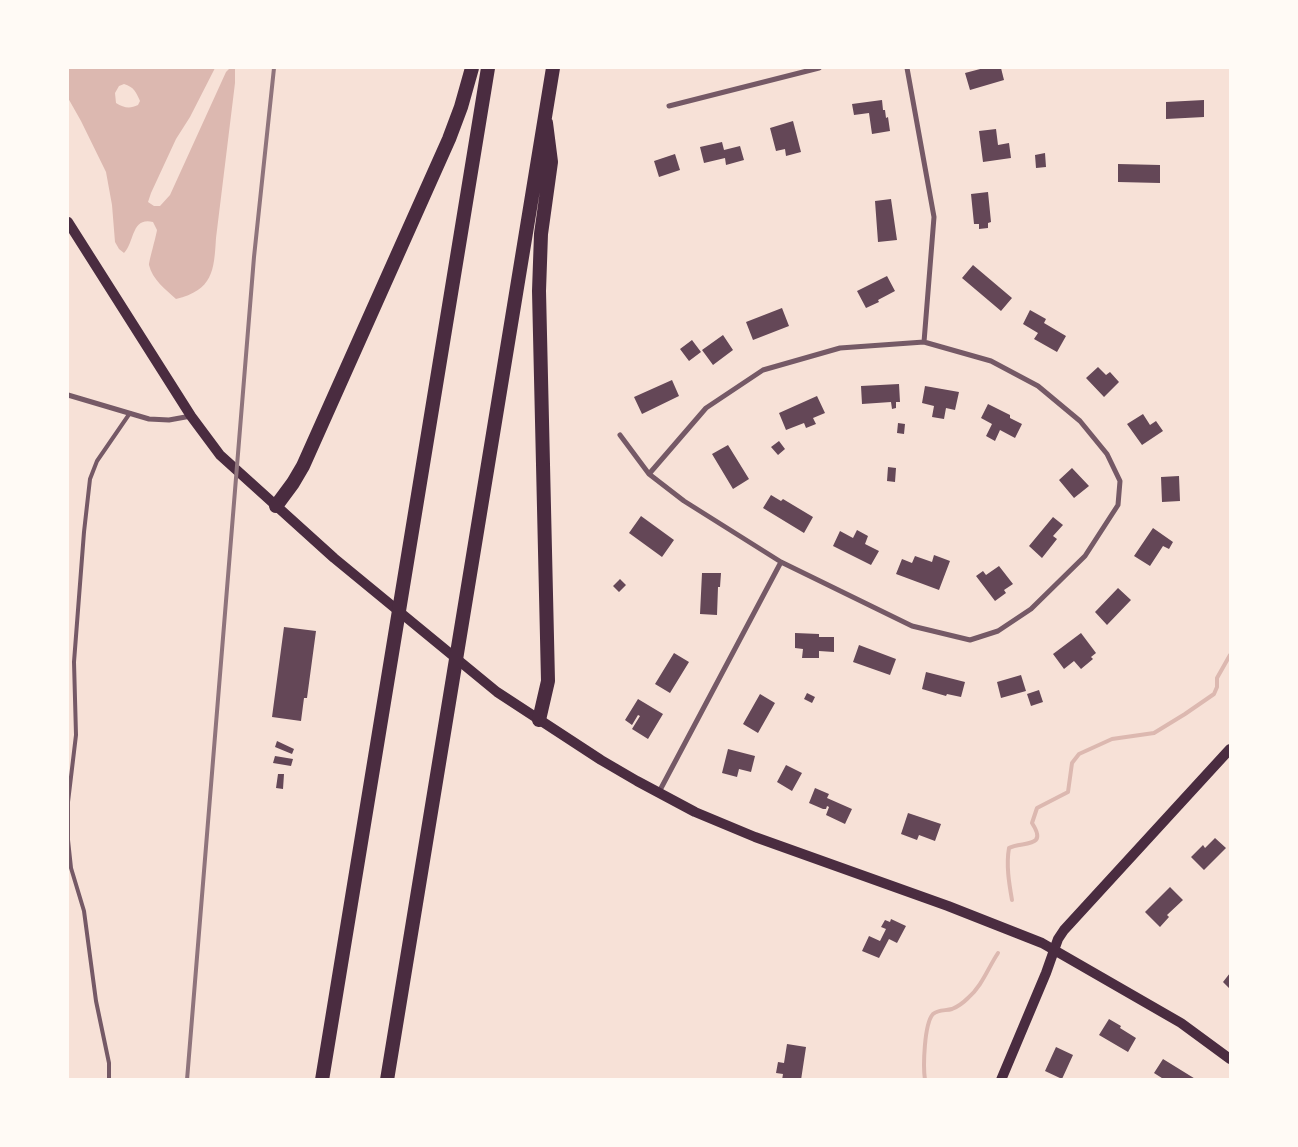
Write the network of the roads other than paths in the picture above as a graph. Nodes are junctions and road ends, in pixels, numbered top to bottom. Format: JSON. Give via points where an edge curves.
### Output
{"nodes":[{"id":1,"x":472,"y":68,"type":"edge"},
{"id":2,"x":488,"y":68,"type":"edge"},
{"id":3,"x":553,"y":68,"type":"edge"},
{"id":4,"x":819,"y":68,"type":"edge"},
{"id":5,"x":907,"y":68,"type":"edge"},
{"id":6,"x":669,"y":106,"type":"dead end"},
{"id":7,"x":544,"y":115,"type":"junction"},
{"id":8,"x":68,"y":222,"type":"edge"},
{"id":9,"x":924,"y":342,"type":"junction"},
{"id":10,"x":68,"y":395,"type":"edge"},
{"id":11,"x":130,"y":413,"type":"junction"},
{"id":12,"x":191,"y":416,"type":"junction"},
{"id":13,"x":620,"y":434,"type":"dead end"},
{"id":14,"x":649,"y":474,"type":"junction"},
{"id":15,"x":276,"y":506,"type":"junction"},
{"id":16,"x":780,"y":562,"type":"junction"},
{"id":17,"x":539,"y":720,"type":"junction"},
{"id":18,"x":1230,"y":749,"type":"edge"},
{"id":19,"x":658,"y":793,"type":"junction"},
{"id":20,"x":1054,"y":950,"type":"junction"},
{"id":21,"x":1230,"y":1059,"type":"edge"},
{"id":22,"x":109,"y":1080,"type":"edge"},
{"id":23,"x":322,"y":1080,"type":"edge"},
{"id":24,"x":387,"y":1080,"type":"edge"},
{"id":25,"x":1001,"y":1080,"type":"edge"}],
"edges":[{"from":1,"to":15,"type":"highway","via":[[449,139],[299,474]]},
{"from":2,"to":23,"type":"highway"},
{"from":3,"to":7,"type":"highway"},
{"from":4,"to":6,"type":"street"},
{"from":5,"to":9,"type":"street","via":[[934,217]]},
{"from":7,"to":17,"type":"highway","via":[[551,162],[541,234],[539,291],[548,681]]},
{"from":7,"to":24,"type":"highway"},
{"from":8,"to":12,"type":"main road"},
{"from":9,"to":14,"type":"street","via":[[840,348],[763,370],[706,408]]},
{"from":9,"to":16,"type":"street","via":[[992,361],[1038,386],[1080,421],[1107,454],[1120,480],[1118,506],[1085,556],[1031,608],[998,632],[970,640],[912,626]]},
{"from":10,"to":11,"type":"street"},
{"from":11,"to":12,"type":"street","via":[[158,420]]},
{"from":11,"to":22,"type":"lane","via":[[97,461],[90,479],[74,662],[76,735],[68,802],[71,868],[84,911]]},
{"from":12,"to":15,"type":"main road","via":[[220,455]]},
{"from":13,"to":14,"type":"street"},
{"from":14,"to":16,"type":"street","via":[[684,501]]},
{"from":15,"to":17,"type":"main road","via":[[471,671]]},
{"from":16,"to":19,"type":"street"},
{"from":17,"to":19,"type":"main road"},
{"from":18,"to":20,"type":"main road","via":[[1080,910],[1064,930]]},
{"from":19,"to":20,"type":"main road","via":[[754,837],[984,920]]},
{"from":20,"to":21,"type":"main road","via":[[1181,1023]]},
{"from":20,"to":25,"type":"main road"}]}
